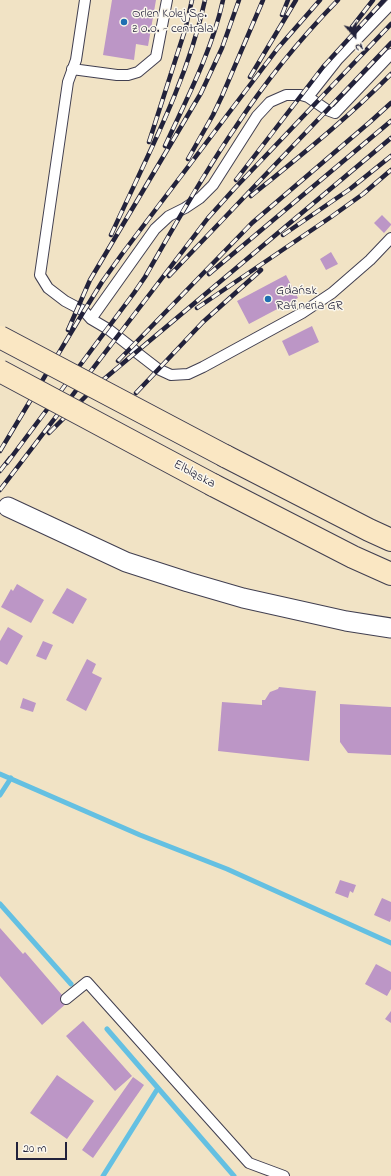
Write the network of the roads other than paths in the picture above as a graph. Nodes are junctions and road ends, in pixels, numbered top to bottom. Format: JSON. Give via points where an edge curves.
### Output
{"nodes":[{"id":1,"x":85,"y":0,"type":"edge"},
{"id":2,"x":167,"y":0,"type":"edge"},
{"id":3,"x":391,"y":4,"type":"edge"},
{"id":4,"x":391,"y":54,"type":"edge"},
{"id":5,"x":72,"y":69,"type":"junction"},
{"id":6,"x":308,"y":97,"type":"junction"},
{"id":7,"x":391,"y":238,"type":"edge"},
{"id":8,"x":91,"y":319,"type":"junction"},
{"id":9,"x":0,"y":337,"type":"edge"},
{"id":10,"x":0,"y":371,"type":"edge"},
{"id":11,"x":8,"y":507,"type":"dead end"},
{"id":12,"x":391,"y":540,"type":"edge"},
{"id":13,"x":391,"y":574,"type":"edge"},
{"id":14,"x":391,"y":628,"type":"edge"},
{"id":15,"x":66,"y":999,"type":"dead end"},
{"id":16,"x":284,"y":1176,"type":"edge"}],
"edges":[{"from":1,"to":5,"type":"lane","via":[[76,60]]},
{"from":2,"to":5,"type":"lane","via":[[156,57],[138,72],[117,75]]},
{"from":3,"to":6,"type":"lane","via":[[338,60]]},
{"from":4,"to":6,"type":"lane","via":[[335,114]]},
{"from":5,"to":8,"type":"lane","via":[[40,274],[48,288],[84,311]]},
{"from":6,"to":8,"type":"lane","via":[[286,95],[270,102],[257,116],[212,185],[200,198],[169,216],[155,229]]},
{"from":7,"to":8,"type":"lane","via":[[332,293],[188,374],[171,375],[158,369],[108,329]]},
{"from":9,"to":12,"type":"main road","bridge":true},
{"from":10,"to":13,"type":"main road","name":"Elbląska","bridge":true,"via":[[213,485]]},
{"from":11,"to":14,"type":"street","via":[[126,562],[188,582],[243,598],[338,620]]},
{"from":15,"to":16,"type":"lane","via":[[87,982],[249,1162]]}]}
